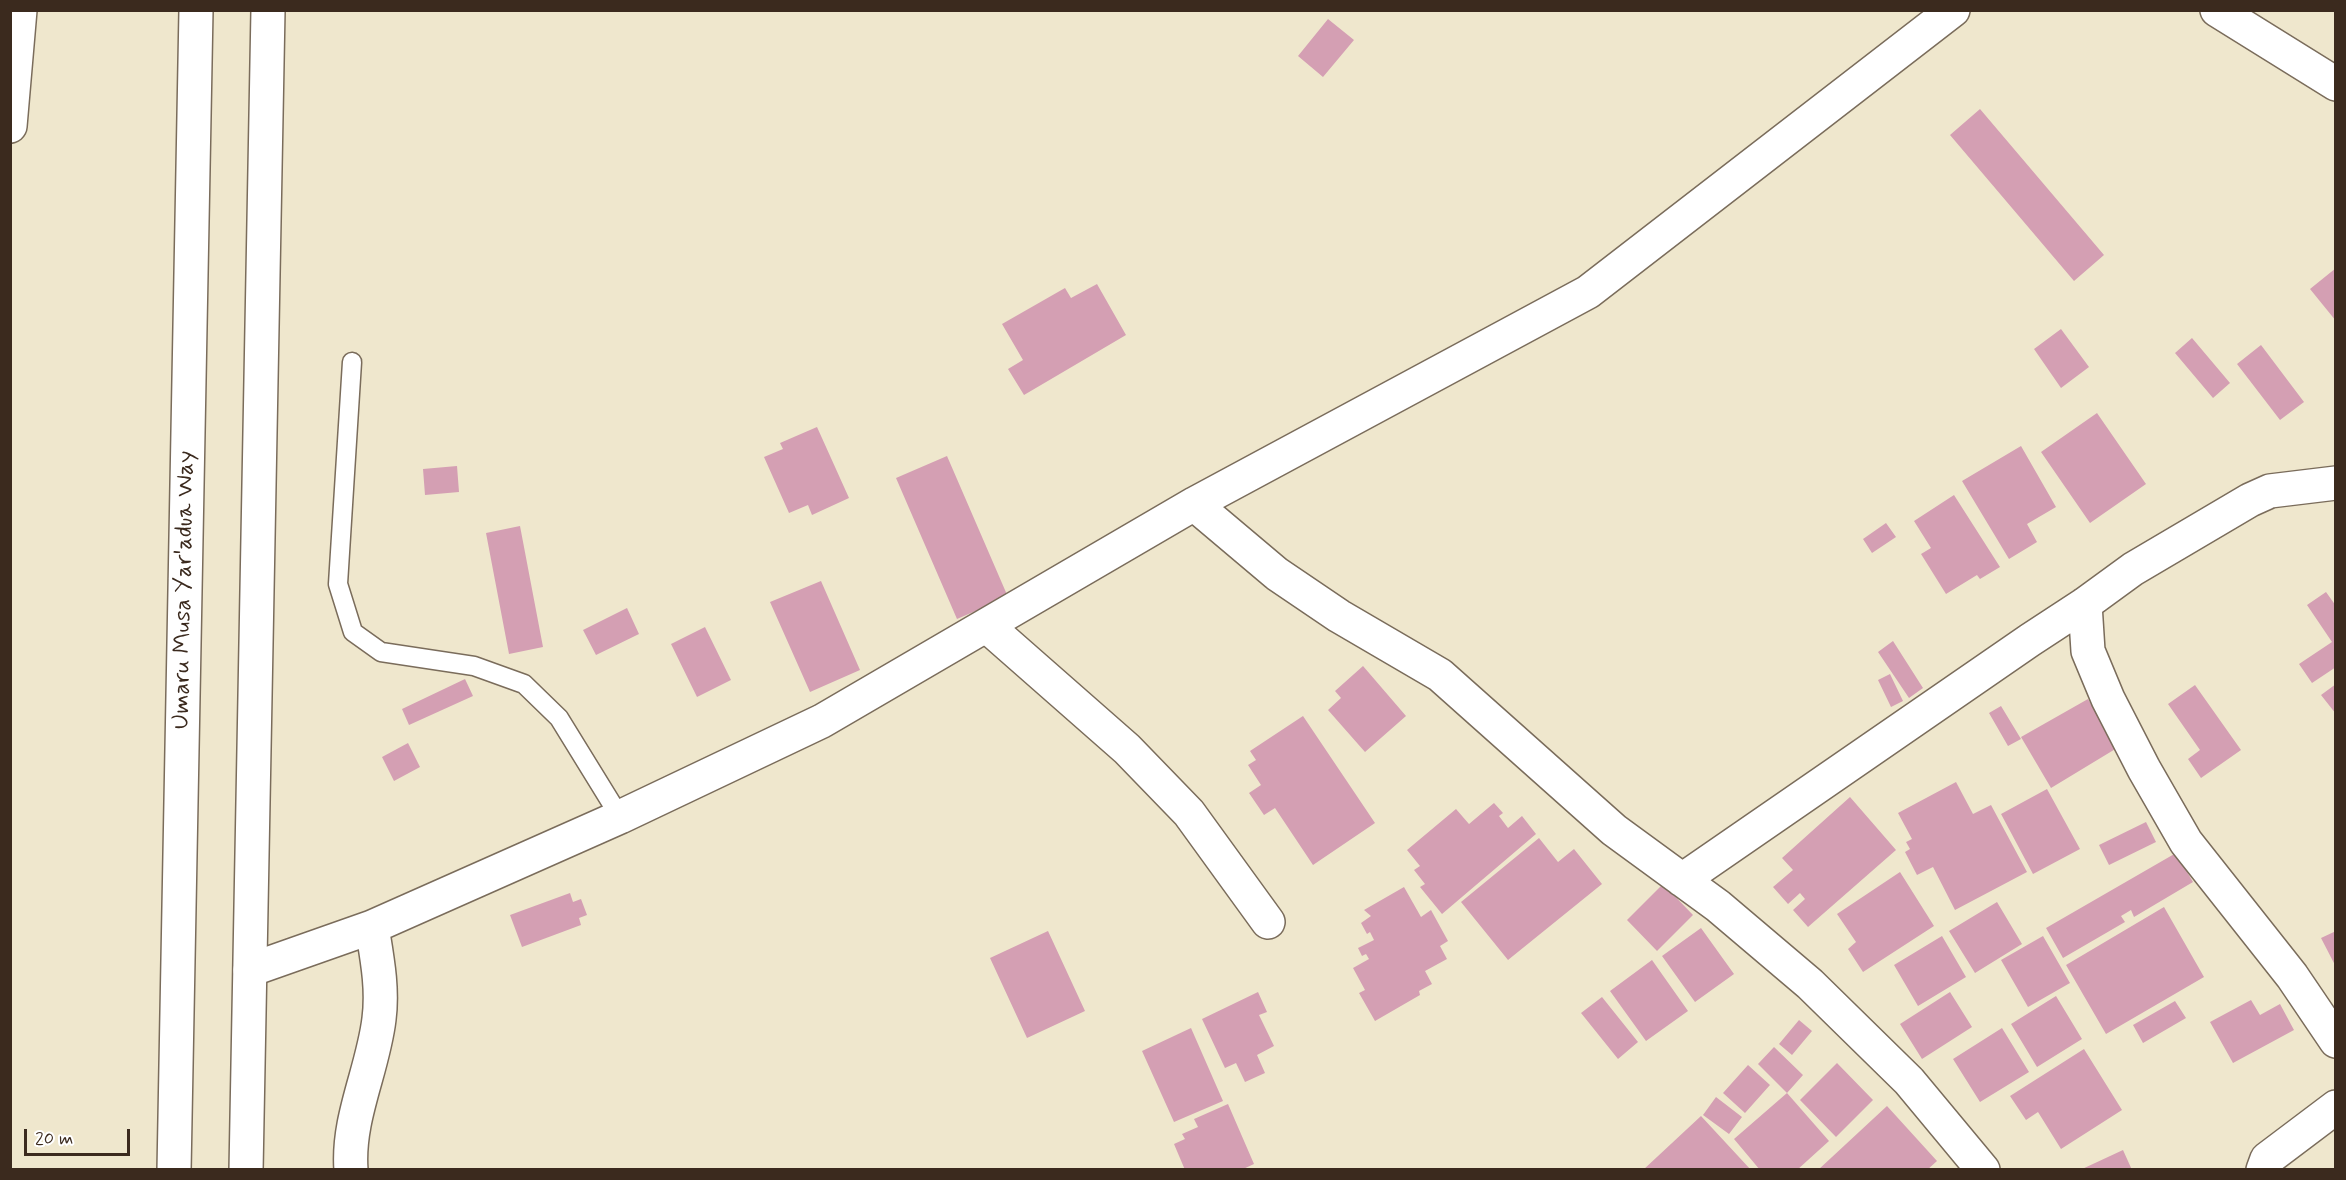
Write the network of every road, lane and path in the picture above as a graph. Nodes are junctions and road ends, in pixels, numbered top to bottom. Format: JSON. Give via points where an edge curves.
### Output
{"nodes":[{"id":1,"x":20,"y":10,"type":"edge"},
{"id":2,"x":196,"y":10,"type":"edge"},
{"id":3,"x":268,"y":10,"type":"edge"},
{"id":4,"x":1953,"y":10,"type":"edge"},
{"id":5,"x":2217,"y":10,"type":"edge"},
{"id":6,"x":2336,"y":84,"type":"edge"},
{"id":7,"x":10,"y":126,"type":"edge"},
{"id":8,"x":352,"y":363,"type":"dead end"},
{"id":9,"x":2336,"y":483,"type":"edge"},
{"id":10,"x":1194,"y":504,"type":"junction"},
{"id":11,"x":2085,"y":604,"type":"junction"},
{"id":12,"x":987,"y":626,"type":"junction"},
{"id":13,"x":620,"y":817,"type":"junction"},
{"id":14,"x":1682,"y":880,"type":"junction"},
{"id":15,"x":1268,"y":922,"type":"dead end"},
{"id":16,"x":372,"y":927,"type":"junction"},
{"id":17,"x":250,"y":970,"type":"junction"},
{"id":18,"x":2336,"y":1041,"type":"edge"},
{"id":19,"x":2336,"y":1107,"type":"edge"},
{"id":20,"x":174,"y":1170,"type":"edge"},
{"id":21,"x":246,"y":1170,"type":"edge"},
{"id":22,"x":351,"y":1170,"type":"edge"},
{"id":23,"x":1983,"y":1170,"type":"edge"},
{"id":24,"x":2263,"y":1170,"type":"edge"}],
"edges":[{"from":1,"to":7,"type":"street"},
{"from":2,"to":20,"type":"street","name":"Umaru Musa Yar'adua Way"},
{"from":3,"to":17,"type":"street"},
{"from":4,"to":10,"type":"street","via":[[1588,292]]},
{"from":5,"to":6,"type":"street"},
{"from":8,"to":13,"type":"lane","via":[[338,584],[352,632],[381,652],[474,666],[524,684],[559,718]]},
{"from":9,"to":11,"type":"street","via":[[2270,491],[2250,500],[2133,569]]},
{"from":10,"to":12,"type":"street"},
{"from":10,"to":14,"type":"street","via":[[1277,574],[1339,616],[1440,675],[1614,830]]},
{"from":11,"to":14,"type":"street"},
{"from":11,"to":18,"type":"street","via":[[2088,651],[2144,769],[2187,842],[2292,976]]},
{"from":12,"to":13,"type":"street","via":[[822,721]]},
{"from":12,"to":15,"type":"street","via":[[1127,749],[1189,813]]},
{"from":13,"to":16,"type":"street"},
{"from":14,"to":23,"type":"street","via":[[1810,984],[1909,1081]]},
{"from":16,"to":17,"type":"street"},
{"from":16,"to":22,"type":"street","via":[[381,988],[379,1020],[352,1133]]},
{"from":17,"to":21,"type":"street"},
{"from":19,"to":24,"type":"street","via":[[2267,1159]]}]}
